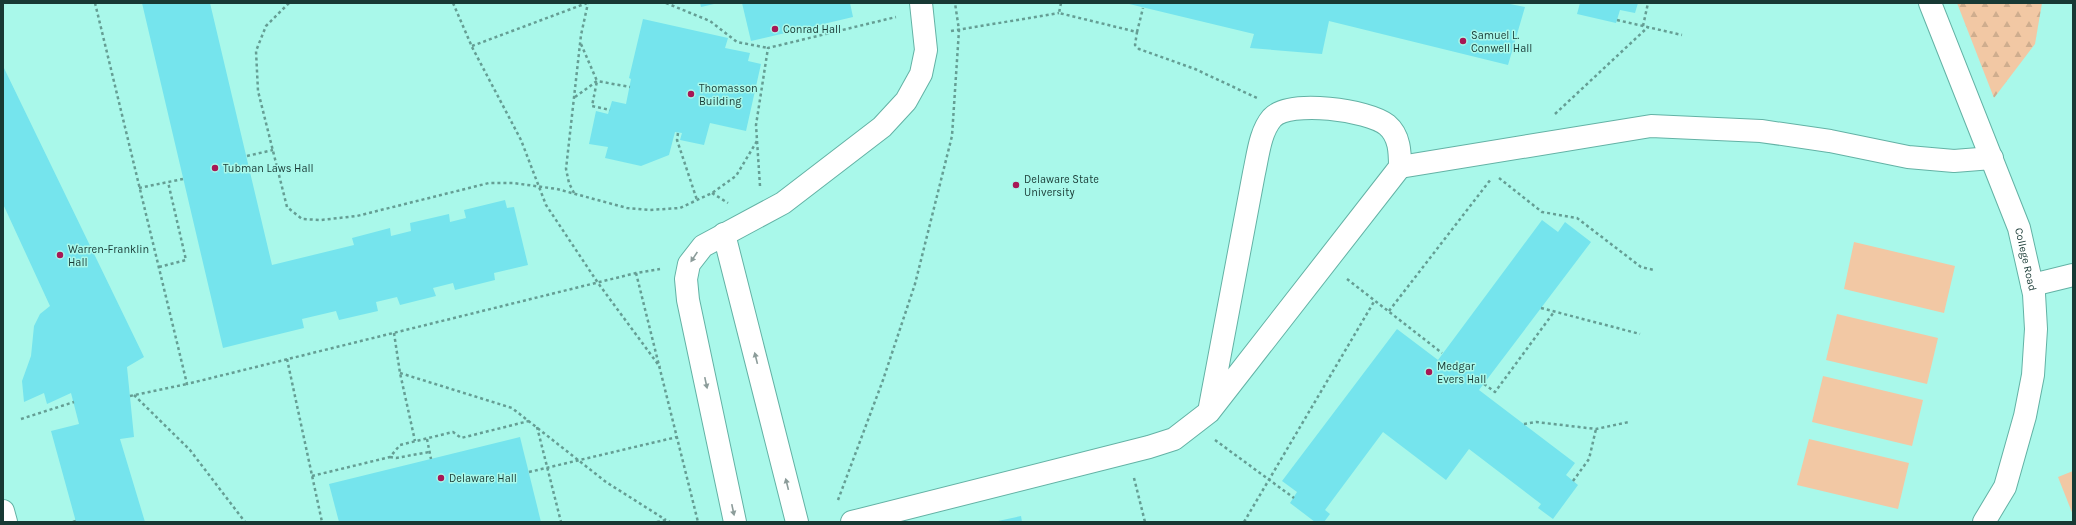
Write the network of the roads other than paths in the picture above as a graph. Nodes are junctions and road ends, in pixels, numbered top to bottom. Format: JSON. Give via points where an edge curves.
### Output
{"nodes":[{"id":1,"x":1930,"y":3,"type":"edge"},
{"id":2,"x":922,"y":7,"type":"edge"},
{"id":3,"x":1992,"y":158,"type":"junction"},
{"id":4,"x":1400,"y":167,"type":"junction"},
{"id":5,"x":724,"y":234,"type":"junction"},
{"id":6,"x":2073,"y":274,"type":"edge"},
{"id":7,"x":2032,"y":285,"type":"junction"},
{"id":8,"x":1202,"y":418,"type":"junction"},
{"id":9,"x":3,"y":511,"type":"edge"},
{"id":10,"x":6,"y":522,"type":"edge"},
{"id":11,"x":735,"y":522,"type":"edge"},
{"id":12,"x":797,"y":522,"type":"edge"},
{"id":13,"x":852,"y":522,"type":"edge"},
{"id":14,"x":1984,"y":522,"type":"edge"}],
"edges":[{"from":1,"to":3,"type":"street","name":"College Road"},
{"from":2,"to":5,"type":"street","via":[[926,50],[921,74],[906,101],[882,127],[783,203]]},
{"from":3,"to":4,"type":"street","via":[[1954,161],[1908,157],[1830,141],[1761,131],[1652,126]]},
{"from":3,"to":7,"type":"street","name":"College Road","via":[[2019,228]]},
{"from":4,"to":8,"type":"street"},
{"from":4,"to":8,"type":"street","via":[[1400,145],[1387,125],[1371,117],[1308,107],[1286,110],[1273,117],[1263,134]]},
{"from":5,"to":11,"type":"street","one_way":true,"via":[[703,246],[689,264],[686,279],[688,300]]},
{"from":12,"to":5,"type":"street","one_way":true},
{"from":6,"to":7,"type":"street"},
{"from":7,"to":14,"type":"street","name":"College Road","via":[[2036,329],[2033,375],[2025,416],[2005,487]]},
{"from":8,"to":13,"type":"street","via":[[1174,439],[1149,447]]},
{"from":9,"to":10,"type":"street"}]}
